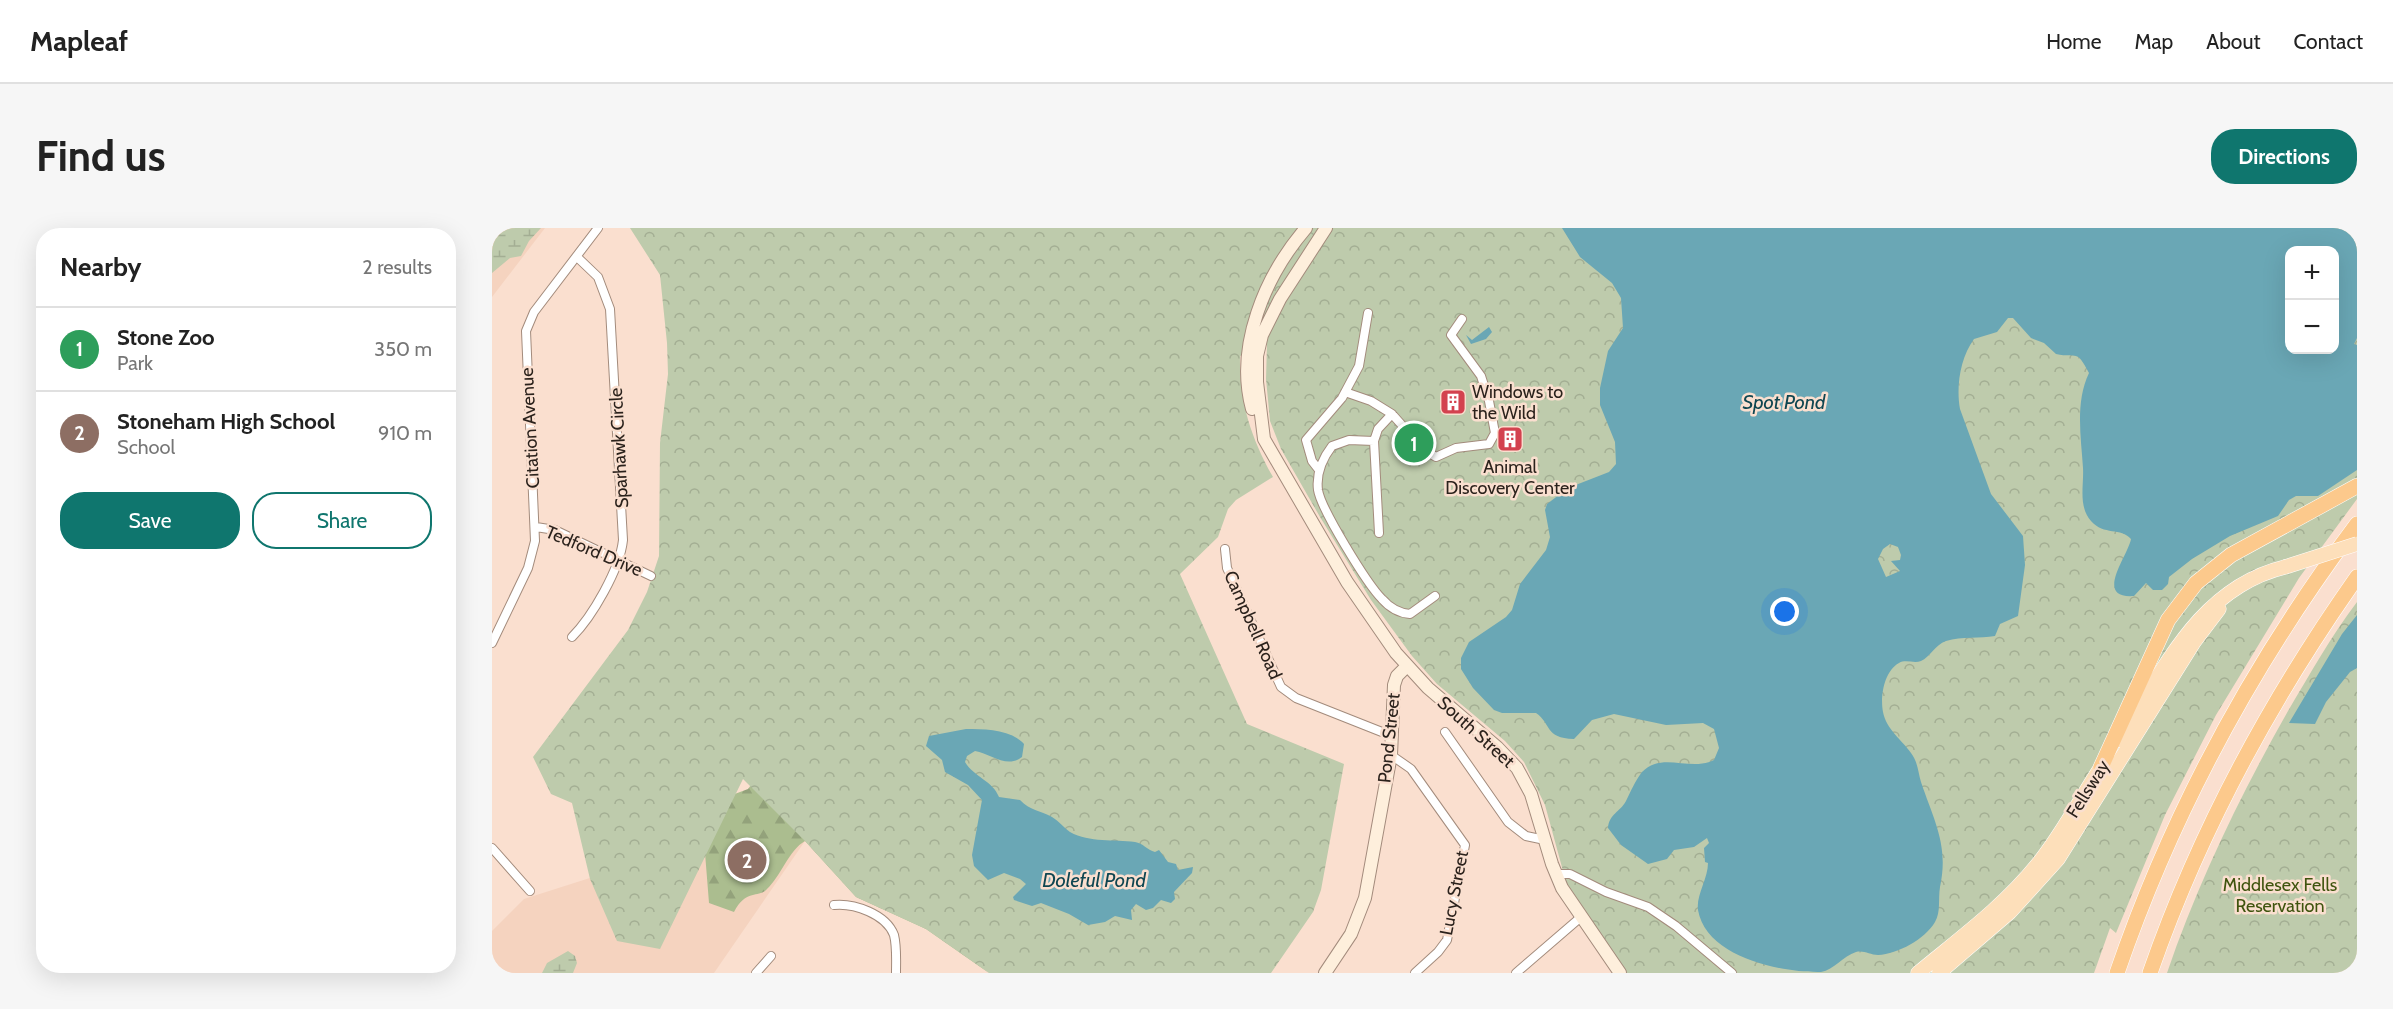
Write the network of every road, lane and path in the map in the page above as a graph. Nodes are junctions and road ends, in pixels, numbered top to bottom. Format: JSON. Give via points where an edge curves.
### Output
{"nodes":[{"id":1,"x":598,"y":228,"type":"edge"},
{"id":2,"x":1306,"y":228,"type":"edge"},
{"id":3,"x":1326,"y":228,"type":"edge"},
{"id":4,"x":577,"y":257,"type":"junction"},
{"id":5,"x":1368,"y":313,"type":"dead end"},
{"id":6,"x":1462,"y":319,"type":"dead end"},
{"id":7,"x":1345,"y":392,"type":"junction"},
{"id":8,"x":1392,"y":414,"type":"junction"},
{"id":9,"x":1261,"y":430,"type":"junction"},
{"id":10,"x":1374,"y":441,"type":"junction"},
{"id":11,"x":1319,"y":470,"type":"junction"},
{"id":12,"x":2357,"y":486,"type":"edge"},
{"id":13,"x":2357,"y":524,"type":"edge"},
{"id":14,"x":536,"y":527,"type":"junction"},
{"id":15,"x":1379,"y":532,"type":"dead end"},
{"id":16,"x":2357,"y":544,"type":"edge"},
{"id":17,"x":1225,"y":549,"type":"dead end"},
{"id":18,"x":618,"y":559,"type":"junction"},
{"id":19,"x":651,"y":576,"type":"dead end"},
{"id":20,"x":2357,"y":577,"type":"edge"},
{"id":21,"x":2238,"y":589,"type":"junction"},
{"id":22,"x":1435,"y":596,"type":"dead end"},
{"id":23,"x":572,"y":637,"type":"dead end"},
{"id":24,"x":492,"y":643,"type":"edge"},
{"id":25,"x":1407,"y":666,"type":"junction"},
{"id":26,"x":1445,"y":732,"type":"dead end"},
{"id":27,"x":1392,"y":736,"type":"junction"},
{"id":28,"x":1391,"y":755,"type":"junction"},
{"id":29,"x":2101,"y":767,"type":"junction"},
{"id":30,"x":1545,"y":840,"type":"junction"},
{"id":31,"x":492,"y":848,"type":"edge"},
{"id":32,"x":1556,"y":874,"type":"junction"},
{"id":33,"x":530,"y":891,"type":"dead end"},
{"id":34,"x":834,"y":905,"type":"dead end"},
{"id":35,"x":1581,"y":917,"type":"junction"},
{"id":36,"x":771,"y":956,"type":"dead end"},
{"id":37,"x":756,"y":973,"type":"edge"},
{"id":38,"x":896,"y":973,"type":"edge"},
{"id":39,"x":1325,"y":973,"type":"edge"},
{"id":40,"x":1414,"y":973,"type":"edge"},
{"id":41,"x":1516,"y":973,"type":"edge"},
{"id":42,"x":1620,"y":973,"type":"edge"},
{"id":43,"x":1732,"y":973,"type":"edge"},
{"id":44,"x":1918,"y":973,"type":"edge"},
{"id":45,"x":1939,"y":973,"type":"edge"},
{"id":46,"x":2117,"y":973,"type":"edge"},
{"id":47,"x":2150,"y":973,"type":"edge"}],
"edges":[{"from":1,"to":4,"type":"street","name":"Citation Avenue"},
{"from":2,"to":9,"type":"main road","via":[[1269,286],[1252,334],[1250,397]]},
{"from":3,"to":9,"type":"main road","via":[[1273,310],[1262,335],[1257,365]]},
{"from":4,"to":14,"type":"street","name":"Citation Avenue","via":[[534,312],[526,331]]},
{"from":4,"to":18,"type":"street","name":"Sparhawk Circle","via":[[598,277],[611,315],[623,525]]},
{"from":5,"to":7,"type":"street","via":[[1362,359]]},
{"from":6,"to":8,"type":"street","via":[[1451,335],[1475,365],[1486,389],[1495,433],[1489,444],[1456,448],[1436,457],[1424,450]]},
{"from":7,"to":8,"type":"street"},
{"from":7,"to":11,"type":"street","via":[[1306,440]]},
{"from":8,"to":10,"type":"street","via":[[1377,429]]},
{"from":9,"to":25,"type":"main road","via":[[1273,458],[1347,582]]},
{"from":10,"to":11,"type":"street","via":[[1337,443],[1329,449]]},
{"from":10,"to":15,"type":"street"},
{"from":11,"to":22,"type":"street","via":[[1318,490],[1323,505],[1381,598],[1397,611],[1410,614]]},
{"from":12,"to":29,"type":"highway","via":[[2231,555],[2196,582],[2168,621]]},
{"from":13,"to":46,"type":"highway","via":[[2287,625],[2215,749],[2165,852]]},
{"from":14,"to":18,"type":"street","name":"Tedford Drive","via":[[555,530]]},
{"from":14,"to":24,"type":"street","name":"Citation Avenue","via":[[532,558]]},
{"from":16,"to":21,"type":"main road","name":"Fellsway","bridge":true,"via":[[2261,575]]},
{"from":17,"to":27,"type":"street","name":"Campbell Road","via":[[1227,568],[1281,687],[1296,698]]},
{"from":18,"to":19,"type":"street","name":"Tedford Drive"},
{"from":18,"to":23,"type":"street","name":"Sparhawk Circle","via":[[589,619]]},
{"from":20,"to":47,"type":"highway","via":[[2285,686],[2235,777],[2182,889]]},
{"from":21,"to":29,"type":"main road","name":"Fellsway","via":[[2215,603],[2184,635]]},
{"from":21,"to":45,"type":"main road","name":"Fellsway","via":[[2194,642],[2049,871],[2010,912]]},
{"from":25,"to":27,"type":"main road","name":"Pond Street","via":[[1394,683]]},
{"from":25,"to":30,"type":"main road","name":"South Street","via":[[1513,763],[1531,794]]},
{"from":26,"to":30,"type":"street","name":"South Street","via":[[1508,822],[1526,836]]},
{"from":27,"to":28,"type":"main road","name":"Pond Street"},
{"from":28,"to":39,"type":"main road","name":"Pond Street","via":[[1363,905],[1351,934]]},
{"from":28,"to":40,"type":"street","name":"Lucy Street","via":[[1411,769],[1465,845],[1447,940]]},
{"from":29,"to":44,"type":"main road","name":"Fellsway","via":[[2055,842],[2029,874]]},
{"from":30,"to":32,"type":"main road","name":"South Street"},
{"from":31,"to":33,"type":"street"},
{"from":32,"to":35,"type":"main road","name":"South Street"},
{"from":32,"to":43,"type":"street","via":[[1570,874],[1648,907]]},
{"from":34,"to":38,"type":"street","via":[[857,907],[886,923],[894,937]]},
{"from":35,"to":41,"type":"street"},
{"from":35,"to":42,"type":"main road","name":"South Street"},
{"from":36,"to":37,"type":"street"}]}
